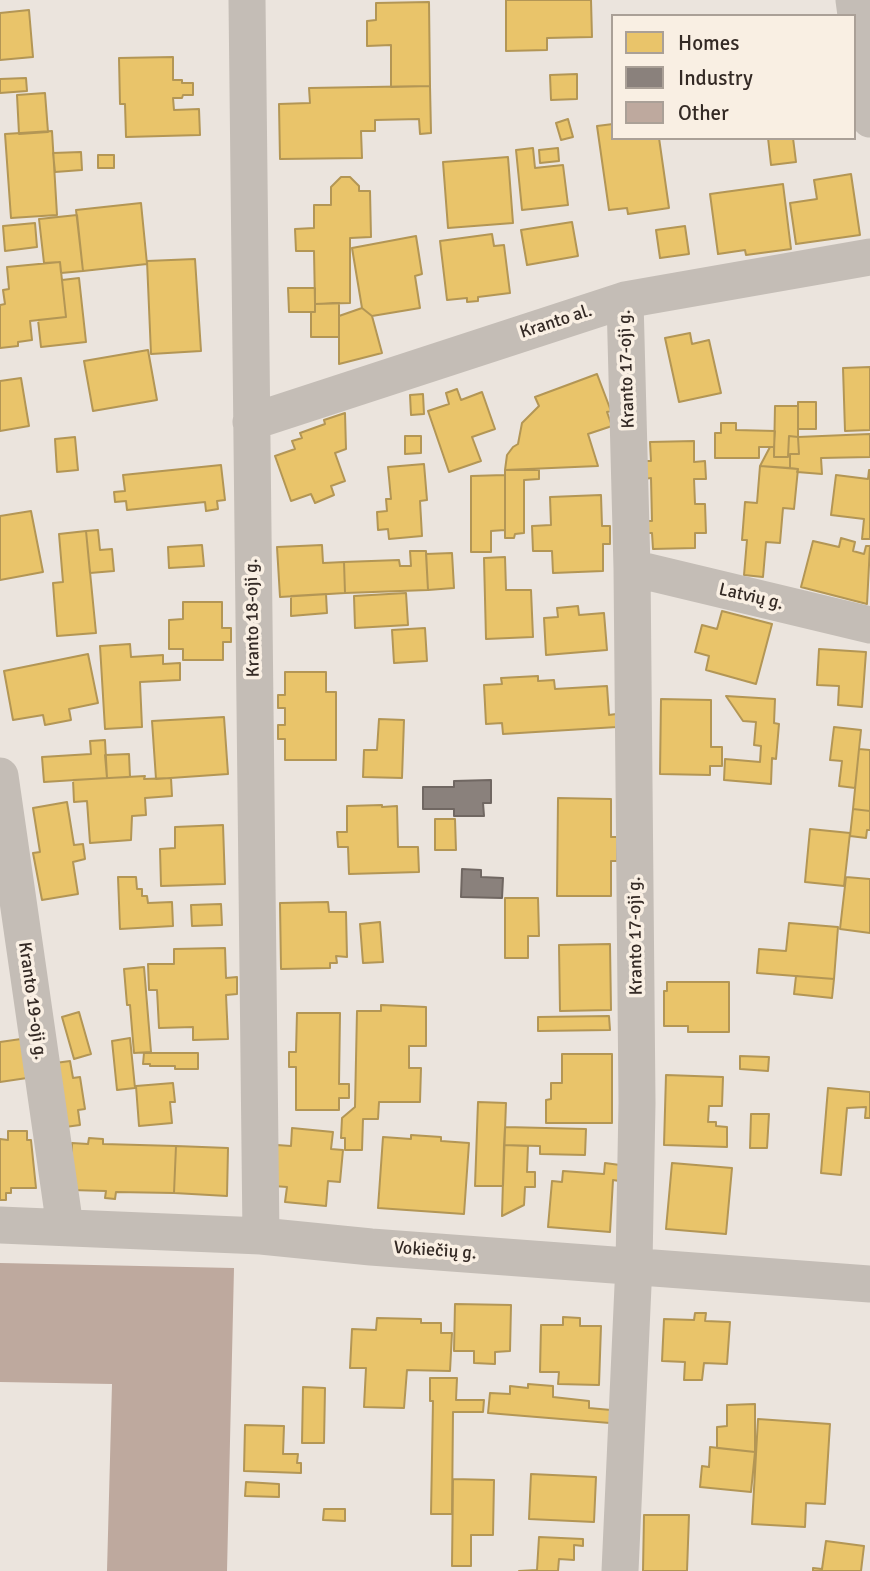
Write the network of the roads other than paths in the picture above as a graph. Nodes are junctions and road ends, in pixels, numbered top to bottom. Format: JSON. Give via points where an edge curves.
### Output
{"nodes":[{"id":1,"x":247,"y":0,"type":"edge"},
{"id":2,"x":856,"y":15,"type":"edge"},
{"id":3,"x":870,"y":119,"type":"edge"},
{"id":4,"x":870,"y":257,"type":"edge"},
{"id":5,"x":625,"y":300,"type":"junction"},
{"id":6,"x":251,"y":422,"type":"junction"},
{"id":7,"x":632,"y":568,"type":"junction"},
{"id":8,"x":870,"y":625,"type":"edge"},
{"id":9,"x":0,"y":776,"type":"edge"},
{"id":10,"x":0,"y":1225,"type":"edge"},
{"id":11,"x":65,"y":1227,"type":"junction"},
{"id":12,"x":261,"y":1236,"type":"junction"},
{"id":13,"x":634,"y":1265,"type":"junction"},
{"id":14,"x":870,"y":1284,"type":"edge"},
{"id":15,"x":620,"y":1571,"type":"edge"}],
"edges":[{"from":1,"to":6,"type":"street","name":"Kranto 18-oji g."},
{"from":2,"to":3,"type":"street"},
{"from":4,"to":5,"type":"street","name":"Kranto al."},
{"from":5,"to":6,"type":"street","name":"Kranto al."},
{"from":5,"to":7,"type":"street","name":"Kranto 17-oji g."},
{"from":6,"to":12,"type":"street","name":"Kranto 18-oji g."},
{"from":7,"to":8,"type":"street","name":"Latvių g."},
{"from":7,"to":13,"type":"street","name":"Kranto 17-oji g.","via":[[637,1089]]},
{"from":9,"to":11,"type":"street","name":"Kranto 19-oji g."},
{"from":10,"to":11,"type":"street","name":"Vokiečių g."},
{"from":11,"to":12,"type":"street","name":"Vokiečių g."},
{"from":12,"to":13,"type":"street","name":"Vokiečių g."},
{"from":13,"to":14,"type":"street","name":"Vokiečių g."},
{"from":13,"to":15,"type":"street","name":"Kranto 17-oji g."}]}
